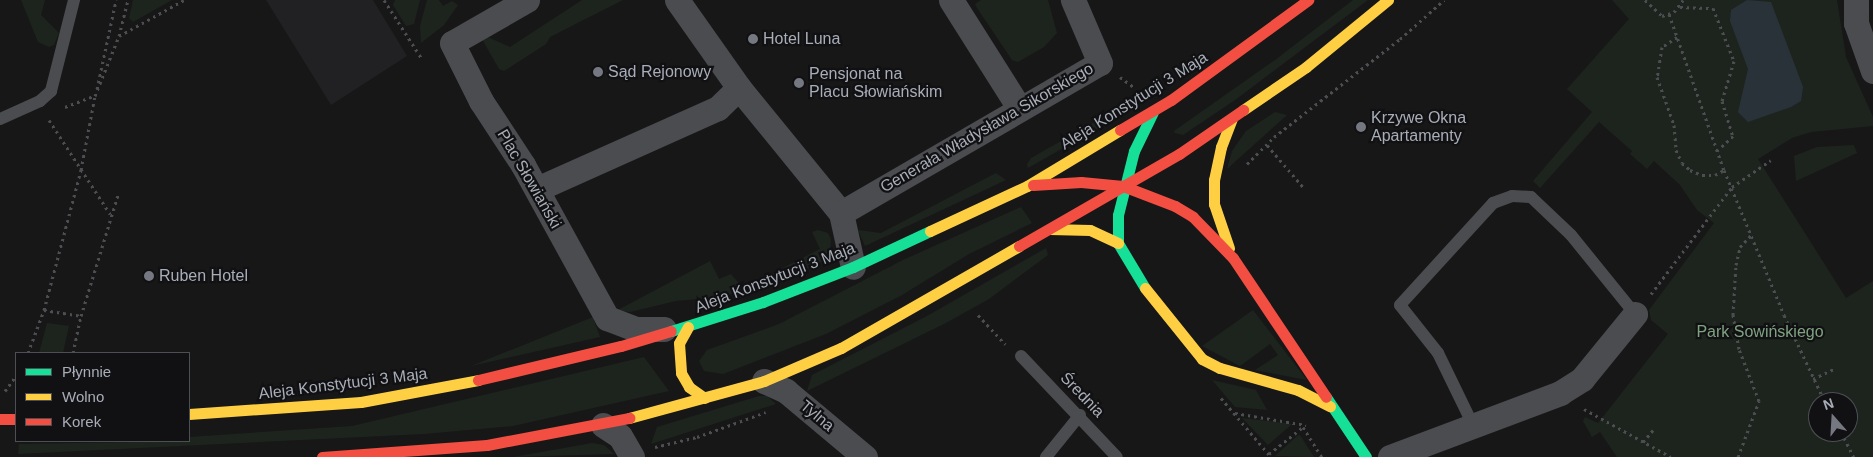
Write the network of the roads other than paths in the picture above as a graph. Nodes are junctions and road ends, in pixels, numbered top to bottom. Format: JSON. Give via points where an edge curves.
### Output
{"nodes":[{"id":1,"x":74,"y":0,"type":"edge"},
{"id":2,"x":527,"y":0,"type":"edge"},
{"id":3,"x":677,"y":0,"type":"edge"},
{"id":4,"x":951,"y":0,"type":"edge"},
{"id":5,"x":1073,"y":0,"type":"edge"},
{"id":6,"x":1308,"y":0,"type":"edge"},
{"id":7,"x":1388,"y":0,"type":"edge"},
{"id":8,"x":1856,"y":0,"type":"edge"},
{"id":9,"x":1873,"y":71,"type":"edge"},
{"id":10,"x":739,"y":88,"type":"junction"},
{"id":11,"x":1020,"y":109,"type":"junction"},
{"id":12,"x":1153,"y":112,"type":"junction"},
{"id":13,"x":0,"y":119,"type":"edge"},
{"id":14,"x":1232,"y":119,"type":"junction"},
{"id":15,"x":1027,"y":186,"type":"junction"},
{"id":16,"x":1123,"y":186,"type":"junction"},
{"id":17,"x":537,"y":189,"type":"junction"},
{"id":18,"x":841,"y":213,"type":"junction"},
{"id":19,"x":1050,"y":229,"type":"junction"},
{"id":20,"x":1118,"y":243,"type":"junction"},
{"id":21,"x":1233,"y":258,"type":"junction"},
{"id":22,"x":853,"y":267,"type":"junction"},
{"id":23,"x":1635,"y":314,"type":"joint"},
{"id":24,"x":688,"y":327,"type":"junction"},
{"id":25,"x":1022,"y":356,"type":"road end"},
{"id":26,"x":764,"y":381,"type":"junction"},
{"id":27,"x":705,"y":398,"type":"junction"},
{"id":28,"x":1332,"y":407,"type":"junction"},
{"id":29,"x":190,"y":414,"type":"edge"},
{"id":30,"x":1080,"y":415,"type":"junction"},
{"id":31,"x":0,"y":419,"type":"edge"},
{"id":32,"x":15,"y":419,"type":"edge"},
{"id":33,"x":603,"y":425,"type":"junction"},
{"id":34,"x":1473,"y":425,"type":"junction"},
{"id":35,"x":631,"y":455,"type":"edge"},
{"id":36,"x":322,"y":457,"type":"edge"},
{"id":37,"x":865,"y":457,"type":"edge"},
{"id":38,"x":1046,"y":457,"type":"edge"},
{"id":39,"x":1117,"y":457,"type":"edge"},
{"id":40,"x":1366,"y":457,"type":"edge"},
{"id":41,"x":1390,"y":457,"type":"edge"}],
"edges":[{"from":1,"to":13,"type":"lane","via":[[51,91],[40,101]]},
{"from":2,"to":17,"type":"street","name":"Plac Słowiański","via":[[452,43],[481,101]]},
{"from":3,"to":10,"type":"street"},
{"from":4,"to":11,"type":"street"},
{"from":5,"to":11,"type":"street","name":"Generała Władysława Sikorskiego","via":[[1100,63]]},
{"from":6,"to":12,"type":"main road","name":"Aleja Konstytucji 3 Maja"},
{"from":7,"to":14,"type":"main road","via":[[1306,67]]},
{"from":8,"to":9,"type":"street","via":[[1856,23]]},
{"from":10,"to":17,"type":"street","via":[[718,108]]},
{"from":10,"to":18,"type":"street"},
{"from":11,"to":18,"type":"street","name":"Generała Władysława Sikorskiego"},
{"from":12,"to":15,"type":"main road","name":"Aleja Konstytucji 3 Maja"},
{"from":12,"to":16,"type":"main road","via":[[1134,151]]},
{"from":14,"to":16,"type":"main road"},
{"from":14,"to":21,"type":"main road","via":[[1221,147],[1214,180],[1214,204]]},
{"from":15,"to":16,"type":"main road","via":[[1081,182]]},
{"from":15,"to":22,"type":"main road","name":"Aleja Konstytucji 3 Maja"},
{"from":16,"to":19,"type":"main road"},
{"from":16,"to":20,"type":"main road"},
{"from":16,"to":21,"type":"main road","via":[[1175,206],[1193,217]]},
{"from":17,"to":24,"type":"street","name":"Plac Słowiański","via":[[607,318],[635,330]]},
{"from":18,"to":22,"type":"street"},
{"from":19,"to":20,"type":"main road","via":[[1090,230]]},
{"from":19,"to":26,"type":"main road","via":[[883,326]]},
{"from":20,"to":28,"type":"main road","via":[[1147,290],[1202,358],[1220,368],[1298,390]]},
{"from":21,"to":28,"type":"main road"},
{"from":22,"to":24,"type":"main road","name":"Aleja Konstytucji 3 Maja"},
{"from":23,"to":34,"type":"street","via":[[1582,379],[1560,393]]},
{"from":23,"to":34,"type":"lane","via":[[1571,235],[1530,197],[1512,196],[1493,203],[1400,304],[1438,353]]},
{"from":24,"to":27,"type":"main road","via":[[679,343],[681,374],[689,388]]},
{"from":24,"to":29,"type":"main road","name":"Aleja Konstytucji 3 Maja","via":[[517,372],[414,393],[361,402]]},
{"from":25,"to":30,"type":"lane","name":"Średnia"},
{"from":26,"to":27,"type":"main road"},
{"from":26,"to":37,"type":"street","name":"Tylna","via":[[803,404]]},
{"from":27,"to":33,"type":"main road"},
{"from":28,"to":40,"type":"main road"},
{"from":30,"to":38,"type":"lane"},
{"from":30,"to":39,"type":"lane","name":"Średnia"},
{"from":31,"to":32,"type":"main road"},
{"from":33,"to":35,"type":"street","via":[[620,436]]},
{"from":33,"to":36,"type":"main road","via":[[487,445]]},
{"from":34,"to":41,"type":"street"}]}
